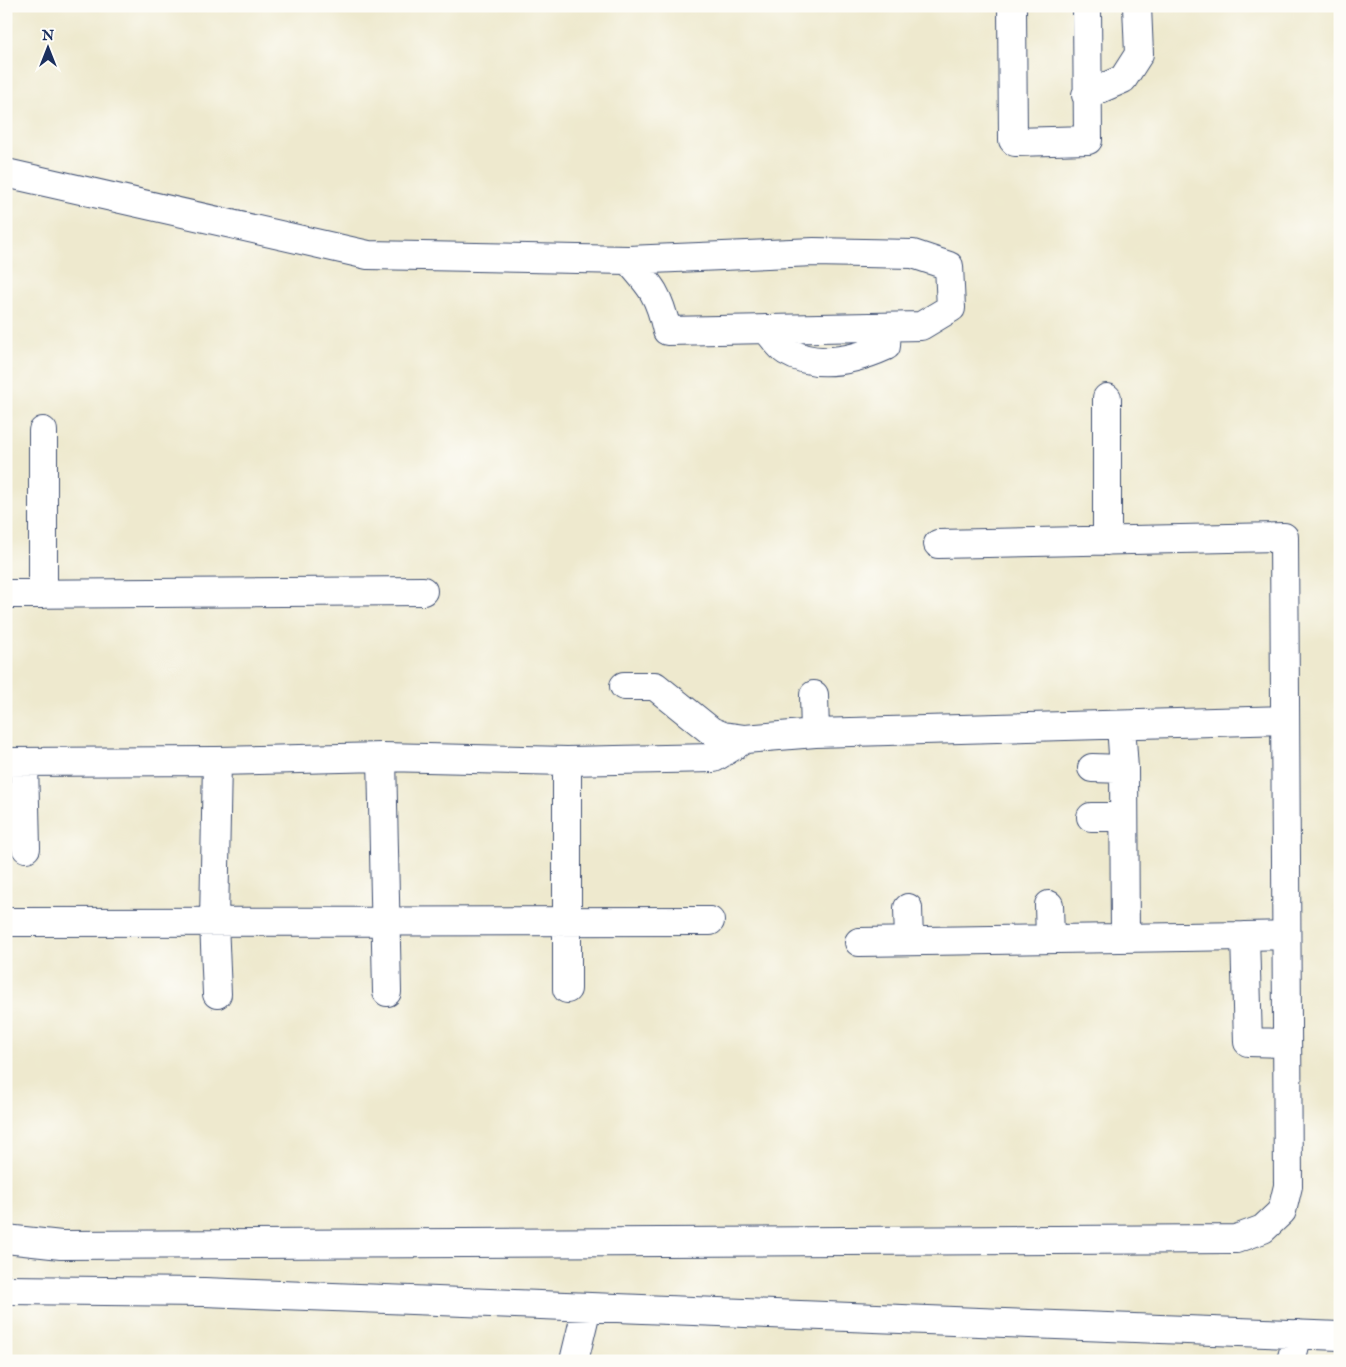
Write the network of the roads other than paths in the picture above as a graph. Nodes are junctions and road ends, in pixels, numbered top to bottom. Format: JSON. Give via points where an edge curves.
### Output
{"nodes":[{"id":1,"x":1012,"y":6,"type":"edge"},
{"id":2,"x":1087,"y":6,"type":"edge"},
{"id":3,"x":1137,"y":6,"type":"edge"},
{"id":4,"x":1086,"y":95,"type":"junction"},
{"id":5,"x":6,"y":173,"type":"edge"},
{"id":6,"x":628,"y":260,"type":"junction"},
{"id":7,"x":1107,"y":398,"type":"dead end"},
{"id":8,"x":43,"y":431,"type":"dead end"},
{"id":9,"x":1107,"y":541,"type":"junction"},
{"id":10,"x":938,"y":544,"type":"dead end"},
{"id":11,"x":423,"y":591,"type":"dead end"},
{"id":12,"x":6,"y":594,"type":"edge"},
{"id":13,"x":43,"y":594,"type":"junction"},
{"id":14,"x":624,"y":686,"type":"dead end"},
{"id":15,"x":814,"y":695,"type":"dead end"},
{"id":16,"x":1284,"y":720,"type":"junction"},
{"id":17,"x":1121,"y":725,"type":"junction"},
{"id":18,"x":815,"y":733,"type":"junction"},
{"id":19,"x":745,"y":739,"type":"junction"},
{"id":20,"x":382,"y":757,"type":"junction"},
{"id":21,"x":217,"y":761,"type":"junction"},
{"id":22,"x":567,"y":761,"type":"junction"},
{"id":23,"x":15,"y":762,"type":"edge"},
{"id":24,"x":1092,"y":768,"type":"dead end"},
{"id":25,"x":1124,"y":769,"type":"junction"},
{"id":26,"x":1091,"y":817,"type":"dead end"},
{"id":27,"x":1124,"y":817,"type":"junction"},
{"id":28,"x":26,"y":848,"type":"dead end"},
{"id":29,"x":1049,"y":904,"type":"dead end"},
{"id":30,"x":908,"y":908,"type":"dead end"},
{"id":31,"x":566,"y":920,"type":"junction"},
{"id":32,"x":710,"y":920,"type":"dead end"},
{"id":33,"x":386,"y":921,"type":"junction"},
{"id":34,"x":6,"y":922,"type":"edge"},
{"id":35,"x":214,"y":922,"type":"junction"},
{"id":36,"x":1286,"y":934,"type":"junction"},
{"id":37,"x":1245,"y":936,"type":"junction"},
{"id":38,"x":1125,"y":938,"type":"junction"},
{"id":39,"x":1050,"y":939,"type":"junction"},
{"id":40,"x":859,"y":942,"type":"dead end"},
{"id":41,"x":909,"y":942,"type":"junction"},
{"id":42,"x":567,"y":989,"type":"dead end"},
{"id":43,"x":386,"y":992,"type":"dead end"},
{"id":44,"x":217,"y":994,"type":"dead end"},
{"id":45,"x":1286,"y":1043,"type":"junction"},
{"id":46,"x":6,"y":1239,"type":"edge"},
{"id":47,"x":6,"y":1290,"type":"edge"},
{"id":48,"x":587,"y":1307,"type":"junction"},
{"id":49,"x":1298,"y":1334,"type":"junction"},
{"id":50,"x":1340,"y":1336,"type":"edge"},
{"id":51,"x":574,"y":1361,"type":"edge"},
{"id":52,"x":1291,"y":1361,"type":"edge"}],
"edges":[{"from":1,"to":4,"type":"lane","via":[[1013,140],[1088,140]]},
{"from":2,"to":4,"type":"lane"},
{"from":3,"to":4,"type":"lane","via":[[1139,54],[1123,79]]},
{"from":5,"to":6,"type":"lane","via":[[368,255]]},
{"from":6,"to":6,"type":"lane","via":[[654,290],[667,331],[921,326],[950,308],[949,266],[914,254]]},
{"from":7,"to":9,"type":"lane"},
{"from":8,"to":13,"type":"lane"},
{"from":9,"to":10,"type":"lane"},
{"from":9,"to":16,"type":"lane","via":[[1284,537]]},
{"from":11,"to":13,"type":"lane"},
{"from":12,"to":13,"type":"lane"},
{"from":14,"to":19,"type":"lane","via":[[655,686],[711,731]]},
{"from":15,"to":18,"type":"lane"},
{"from":16,"to":17,"type":"lane"},
{"from":16,"to":36,"type":"lane"},
{"from":17,"to":18,"type":"lane"},
{"from":17,"to":25,"type":"lane"},
{"from":18,"to":19,"type":"lane"},
{"from":19,"to":22,"type":"lane","via":[[714,758]]},
{"from":20,"to":21,"type":"lane"},
{"from":20,"to":22,"type":"lane"},
{"from":20,"to":33,"type":"lane"},
{"from":21,"to":23,"type":"lane"},
{"from":21,"to":35,"type":"lane"},
{"from":22,"to":31,"type":"lane"},
{"from":23,"to":28,"type":"lane"},
{"from":24,"to":25,"type":"lane"},
{"from":25,"to":27,"type":"lane"},
{"from":26,"to":27,"type":"lane"},
{"from":27,"to":38,"type":"lane"},
{"from":29,"to":39,"type":"lane"},
{"from":30,"to":41,"type":"lane"},
{"from":31,"to":32,"type":"lane"},
{"from":31,"to":33,"type":"lane"},
{"from":31,"to":42,"type":"lane"},
{"from":33,"to":35,"type":"lane"},
{"from":33,"to":43,"type":"lane"},
{"from":34,"to":35,"type":"lane"},
{"from":35,"to":44,"type":"lane"},
{"from":36,"to":37,"type":"lane"},
{"from":36,"to":45,"type":"lane"},
{"from":37,"to":38,"type":"lane"},
{"from":37,"to":45,"type":"lane","via":[[1248,1042]]},
{"from":38,"to":39,"type":"lane"},
{"from":39,"to":41,"type":"lane"},
{"from":40,"to":41,"type":"lane"},
{"from":45,"to":46,"type":"lane","via":[[1288,1186],[1282,1210],[1263,1229],[1236,1240],[61,1245]]},
{"from":47,"to":48,"type":"lane","via":[[204,1292]]},
{"from":48,"to":49,"type":"lane"},
{"from":48,"to":51,"type":"lane"},
{"from":49,"to":50,"type":"lane"},
{"from":49,"to":52,"type":"lane"}]}
